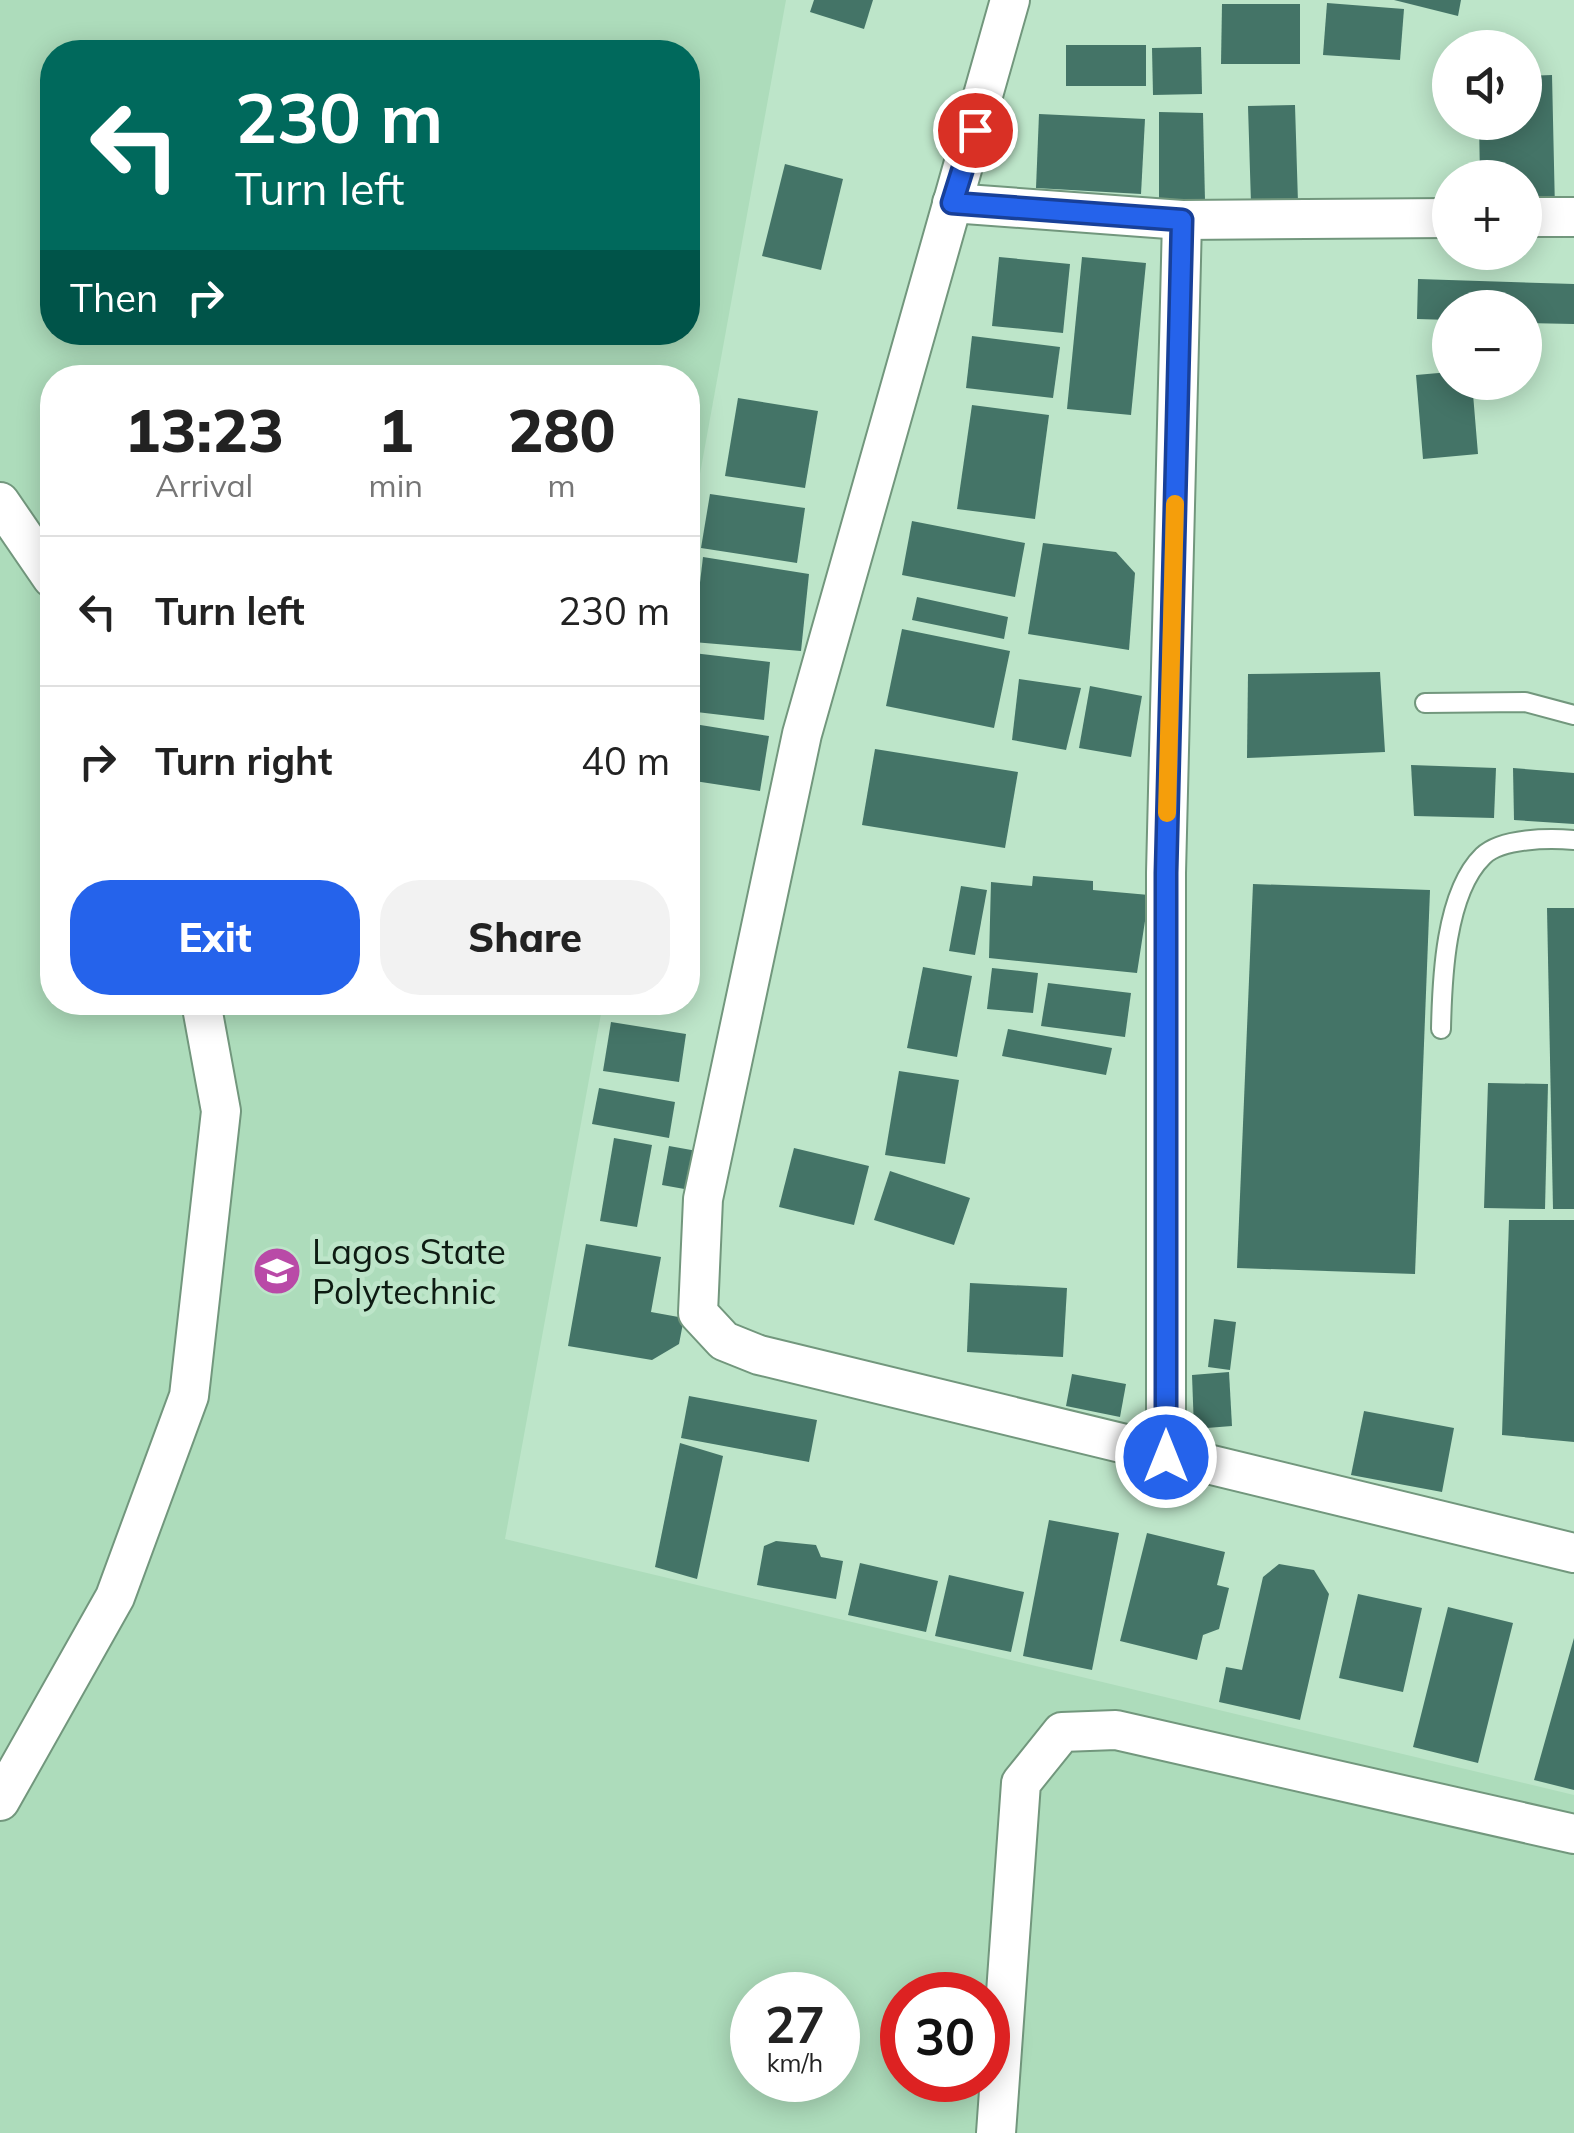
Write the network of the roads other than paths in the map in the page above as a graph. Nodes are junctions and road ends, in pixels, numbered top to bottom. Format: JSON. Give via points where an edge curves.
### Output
{"nodes":[{"id":1,"x":1010,"y":0,"type":"edge"},
{"id":2,"x":952,"y":203,"type":"junction"},
{"id":3,"x":1574,"y":216,"type":"edge"},
{"id":4,"x":1542,"y":217,"type":"edge"},
{"id":5,"x":1432,"y":218,"type":"edge"},
{"id":6,"x":1182,"y":220,"type":"junction"},
{"id":7,"x":0,"y":502,"type":"edge"},
{"id":8,"x":40,"y":560,"type":"edge"},
{"id":9,"x":1425,"y":703,"type":"dead end"},
{"id":10,"x":1574,"y":715,"type":"edge"},
{"id":11,"x":1574,"y":840,"type":"edge"},
{"id":12,"x":203,"y":1015,"type":"edge"},
{"id":13,"x":1440,"y":1029,"type":"dead end"},
{"id":14,"x":1166,"y":1457,"type":"junction"},
{"id":15,"x":1574,"y":1553,"type":"edge"},
{"id":16,"x":0,"y":1801,"type":"edge"},
{"id":17,"x":1574,"y":1834,"type":"edge"},
{"id":18,"x":996,"y":2133,"type":"edge"}],
"edges":[{"from":1,"to":2,"type":"street"},
{"from":2,"to":6,"type":"street"},
{"from":2,"to":14,"type":"street","via":[[802,734],[702,1199],[698,1313],[724,1341],[759,1354]]},
{"from":3,"to":4,"type":"street"},
{"from":5,"to":6,"type":"street"},
{"from":6,"to":14,"type":"street","via":[[1166,873]]},
{"from":7,"to":8,"type":"street"},
{"from":9,"to":10,"type":"lane","via":[[1525,702]]},
{"from":11,"to":13,"type":"lane","via":[[1508,845],[1484,854],[1464,882],[1443,966]]},
{"from":12,"to":16,"type":"street","via":[[221,1111],[189,1396],[115,1598]]},
{"from":14,"to":15,"type":"street"},
{"from":17,"to":18,"type":"street","via":[[1116,1730],[1062,1732],[1021,1783]]}]}
